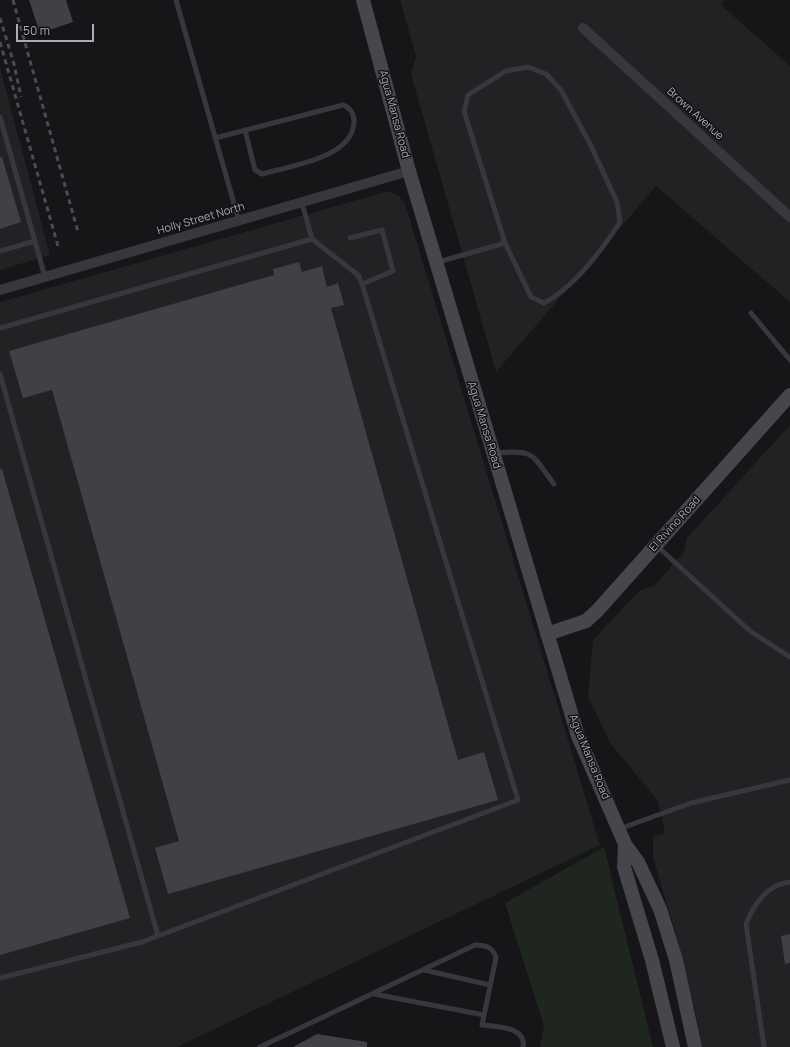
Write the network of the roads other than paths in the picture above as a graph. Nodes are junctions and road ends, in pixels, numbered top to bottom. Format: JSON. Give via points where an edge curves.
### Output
{"nodes":[{"id":1,"x":176,"y":0,"type":"edge"},
{"id":2,"x":364,"y":0,"type":"edge"},
{"id":3,"x":583,"y":28,"type":"dead end"},
{"id":4,"x":0,"y":117,"type":"edge"},
{"id":5,"x":245,"y":130,"type":"junction"},
{"id":6,"x":215,"y":138,"type":"junction"},
{"id":7,"x":410,"y":171,"type":"junction"},
{"id":8,"x":302,"y":202,"type":"junction"},
{"id":9,"x":790,"y":217,"type":"edge"},
{"id":10,"x":238,"y":221,"type":"junction"},
{"id":11,"x":350,"y":238,"type":"dead end"},
{"id":12,"x":312,"y":239,"type":"junction"},
{"id":13,"x":35,"y":241,"type":"junction"},
{"id":14,"x":505,"y":243,"type":"junction"},
{"id":15,"x":0,"y":251,"type":"edge"},
{"id":16,"x":438,"y":262,"type":"junction"},
{"id":17,"x":45,"y":277,"type":"junction"},
{"id":18,"x":362,"y":284,"type":"junction"},
{"id":19,"x":0,"y":290,"type":"edge"},
{"id":20,"x":751,"y":313,"type":"dead end"},
{"id":21,"x":0,"y":328,"type":"edge"},
{"id":22,"x":790,"y":360,"type":"edge"},
{"id":23,"x":0,"y":374,"type":"edge"},
{"id":24,"x":790,"y":395,"type":"edge"},
{"id":25,"x":493,"y":453,"type":"junction"},
{"id":26,"x":554,"y":484,"type":"dead end"},
{"id":27,"x":656,"y":545,"type":"junction"},
{"id":28,"x":547,"y":634,"type":"junction"},
{"id":29,"x":790,"y":657,"type":"edge"},
{"id":30,"x":790,"y":780,"type":"edge"},
{"id":31,"x":618,"y":829,"type":"junction"},
{"id":32,"x":625,"y":844,"type":"junction"},
{"id":33,"x":790,"y":882,"type":"edge"},
{"id":34,"x":158,"y":936,"type":"junction"},
{"id":35,"x":424,"y":970,"type":"junction"},
{"id":36,"x":0,"y":978,"type":"edge"},
{"id":37,"x":490,"y":984,"type":"junction"},
{"id":38,"x":374,"y":994,"type":"junction"},
{"id":39,"x":484,"y":1015,"type":"junction"},
{"id":40,"x":260,"y":1047,"type":"edge"},
{"id":41,"x":523,"y":1047,"type":"edge"},
{"id":42,"x":673,"y":1047,"type":"edge"},
{"id":43,"x":695,"y":1047,"type":"edge"},
{"id":44,"x":764,"y":1047,"type":"edge"}],
"edges":[{"from":1,"to":6,"type":"lane"},
{"from":2,"to":7,"type":"main road","name":"Agua Mansa Road"},
{"from":3,"to":9,"type":"street","name":"Brown Avenue"},
{"from":4,"to":13,"type":"lane"},
{"from":5,"to":5,"type":"lane","via":[[343,105],[351,110],[354,118],[353,130],[341,147],[330,154],[262,174],[254,170]]},
{"from":5,"to":6,"type":"lane"},
{"from":6,"to":10,"type":"lane"},
{"from":7,"to":8,"type":"street","name":"Holly Street North"},
{"from":7,"to":16,"type":"main road","name":"Agua Mansa Road"},
{"from":8,"to":10,"type":"street","name":"Holly Street North"},
{"from":8,"to":12,"type":"lane"},
{"from":10,"to":17,"type":"street","name":"Holly Street North"},
{"from":11,"to":18,"type":"lane","via":[[382,230],[393,271]]},
{"from":12,"to":18,"type":"lane","via":[[358,275]]},
{"from":12,"to":21,"type":"lane"},
{"from":13,"to":15,"type":"lane"},
{"from":13,"to":17,"type":"lane"},
{"from":14,"to":14,"type":"lane","via":[[531,297],[544,303],[556,297],[588,265],[620,222],[617,202],[561,90],[546,74],[528,67],[506,71],[468,95],[464,111]]},
{"from":14,"to":16,"type":"lane"},
{"from":16,"to":25,"type":"main road","name":"Agua Mansa Road"},
{"from":17,"to":19,"type":"street","name":"Holly Street North"},
{"from":18,"to":34,"type":"lane","via":[[518,800]]},
{"from":20,"to":22,"type":"lane"},
{"from":23,"to":34,"type":"lane"},
{"from":24,"to":27,"type":"main road","name":"El Rivino Road"},
{"from":25,"to":26,"type":"lane","via":[[522,451],[532,455]]},
{"from":25,"to":28,"type":"main road","name":"Agua Mansa Road"},
{"from":27,"to":28,"type":"main road","name":"El Rivino Road","via":[[586,621]]},
{"from":27,"to":29,"type":"lane","via":[[750,631]]},
{"from":28,"to":31,"type":"main road","name":"Agua Mansa Road","via":[[578,736]]},
{"from":30,"to":31,"type":"lane","via":[[692,803]]},
{"from":31,"to":32,"type":"main road","name":"Agua Mansa Road"},
{"from":32,"to":42,"type":"main road","name":"Agua Mansa Road","via":[[624,867],[652,960]]},
{"from":32,"to":43,"type":"main road","name":"Agua Mansa Road","via":[[638,862],[660,909],[676,960]]},
{"from":33,"to":44,"type":"lane","via":[[781,883],[759,899],[746,924]]},
{"from":34,"to":36,"type":"lane"},
{"from":35,"to":37,"type":"lane"},
{"from":35,"to":37,"type":"lane","via":[[475,945],[485,946],[494,952],[496,958]]},
{"from":35,"to":38,"type":"lane"},
{"from":37,"to":39,"type":"lane"},
{"from":38,"to":39,"type":"lane"},
{"from":38,"to":40,"type":"lane"},
{"from":39,"to":41,"type":"lane","via":[[482,1025],[513,1030],[520,1035]]}]}
